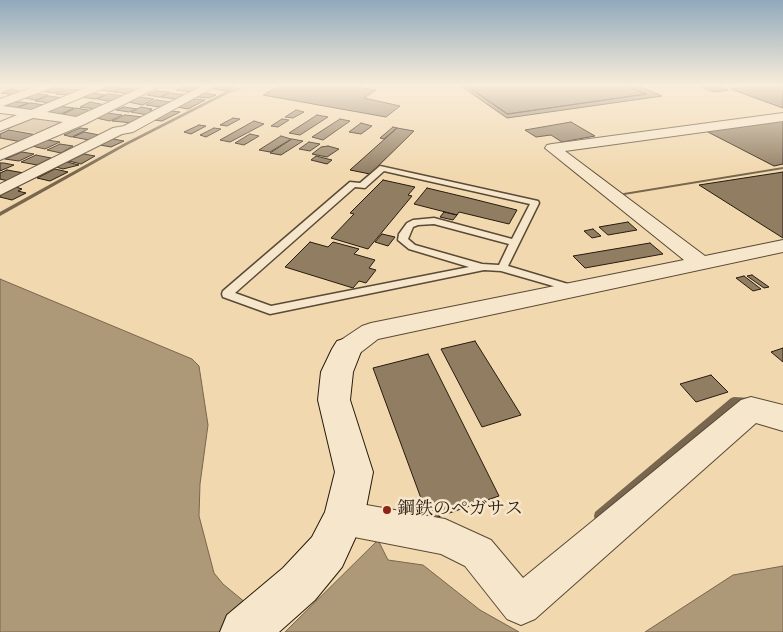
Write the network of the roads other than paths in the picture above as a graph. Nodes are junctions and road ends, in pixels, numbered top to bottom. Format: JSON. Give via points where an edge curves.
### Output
{"nodes":[{"id":1,"x":28,"y":115,"type":"edge"},
{"id":2,"x":42,"y":115,"type":"edge"},
{"id":3,"x":89,"y":115,"type":"edge"},
{"id":4,"x":154,"y":115,"type":"edge"},
{"id":5,"x":783,"y":117,"type":"edge"},
{"id":6,"x":77,"y":121,"type":"junction"},
{"id":7,"x":0,"y":127,"type":"edge"},
{"id":8,"x":128,"y":129,"type":"junction"},
{"id":9,"x":0,"y":156,"type":"edge"},
{"id":10,"x":0,"y":190,"type":"edge"},
{"id":11,"x":515,"y":243,"type":"junction"},
{"id":12,"x":783,"y":246,"type":"edge"},
{"id":13,"x":701,"y":263,"type":"junction"},
{"id":14,"x":484,"y":267,"type":"junction"},
{"id":15,"x":502,"y":268,"type":"junction"},
{"id":16,"x":574,"y":289,"type":"junction"},
{"id":17,"x":347,"y":349,"type":"joint"},
{"id":18,"x":783,"y":418,"type":"edge"},
{"id":19,"x":344,"y":518,"type":"junction"},
{"id":20,"x":255,"y":622,"type":"edge"}],
"edges":[{"from":1,"to":7,"type":"street"},
{"from":2,"to":6,"type":"street"},
{"from":3,"to":6,"type":"street"},
{"from":4,"to":8,"type":"street"},
{"from":5,"to":13,"type":"street","via":[[552,148]]},
{"from":6,"to":8,"type":"street"},
{"from":6,"to":9,"type":"street"},
{"from":8,"to":10,"type":"street"},
{"from":11,"to":14,"type":"lane","via":[[434,221],[416,222],[404,234],[403,240],[412,247]]},
{"from":11,"to":14,"type":"lane","via":[[535,203],[383,168],[362,186],[353,184],[226,294],[270,310]]},
{"from":11,"to":15,"type":"lane"},
{"from":12,"to":13,"type":"street"},
{"from":13,"to":16,"type":"street"},
{"from":14,"to":15,"type":"lane"},
{"from":15,"to":16,"type":"lane"},
{"from":16,"to":17,"type":"street","via":[[371,332]]},
{"from":17,"to":19,"type":"street","via":[[337,372],[334,400],[354,472]]},
{"from":18,"to":19,"type":"street","via":[[751,409],[521,605],[478,553],[445,537]]},
{"from":19,"to":20,"type":"street","via":[[327,552],[300,584]]}]}
